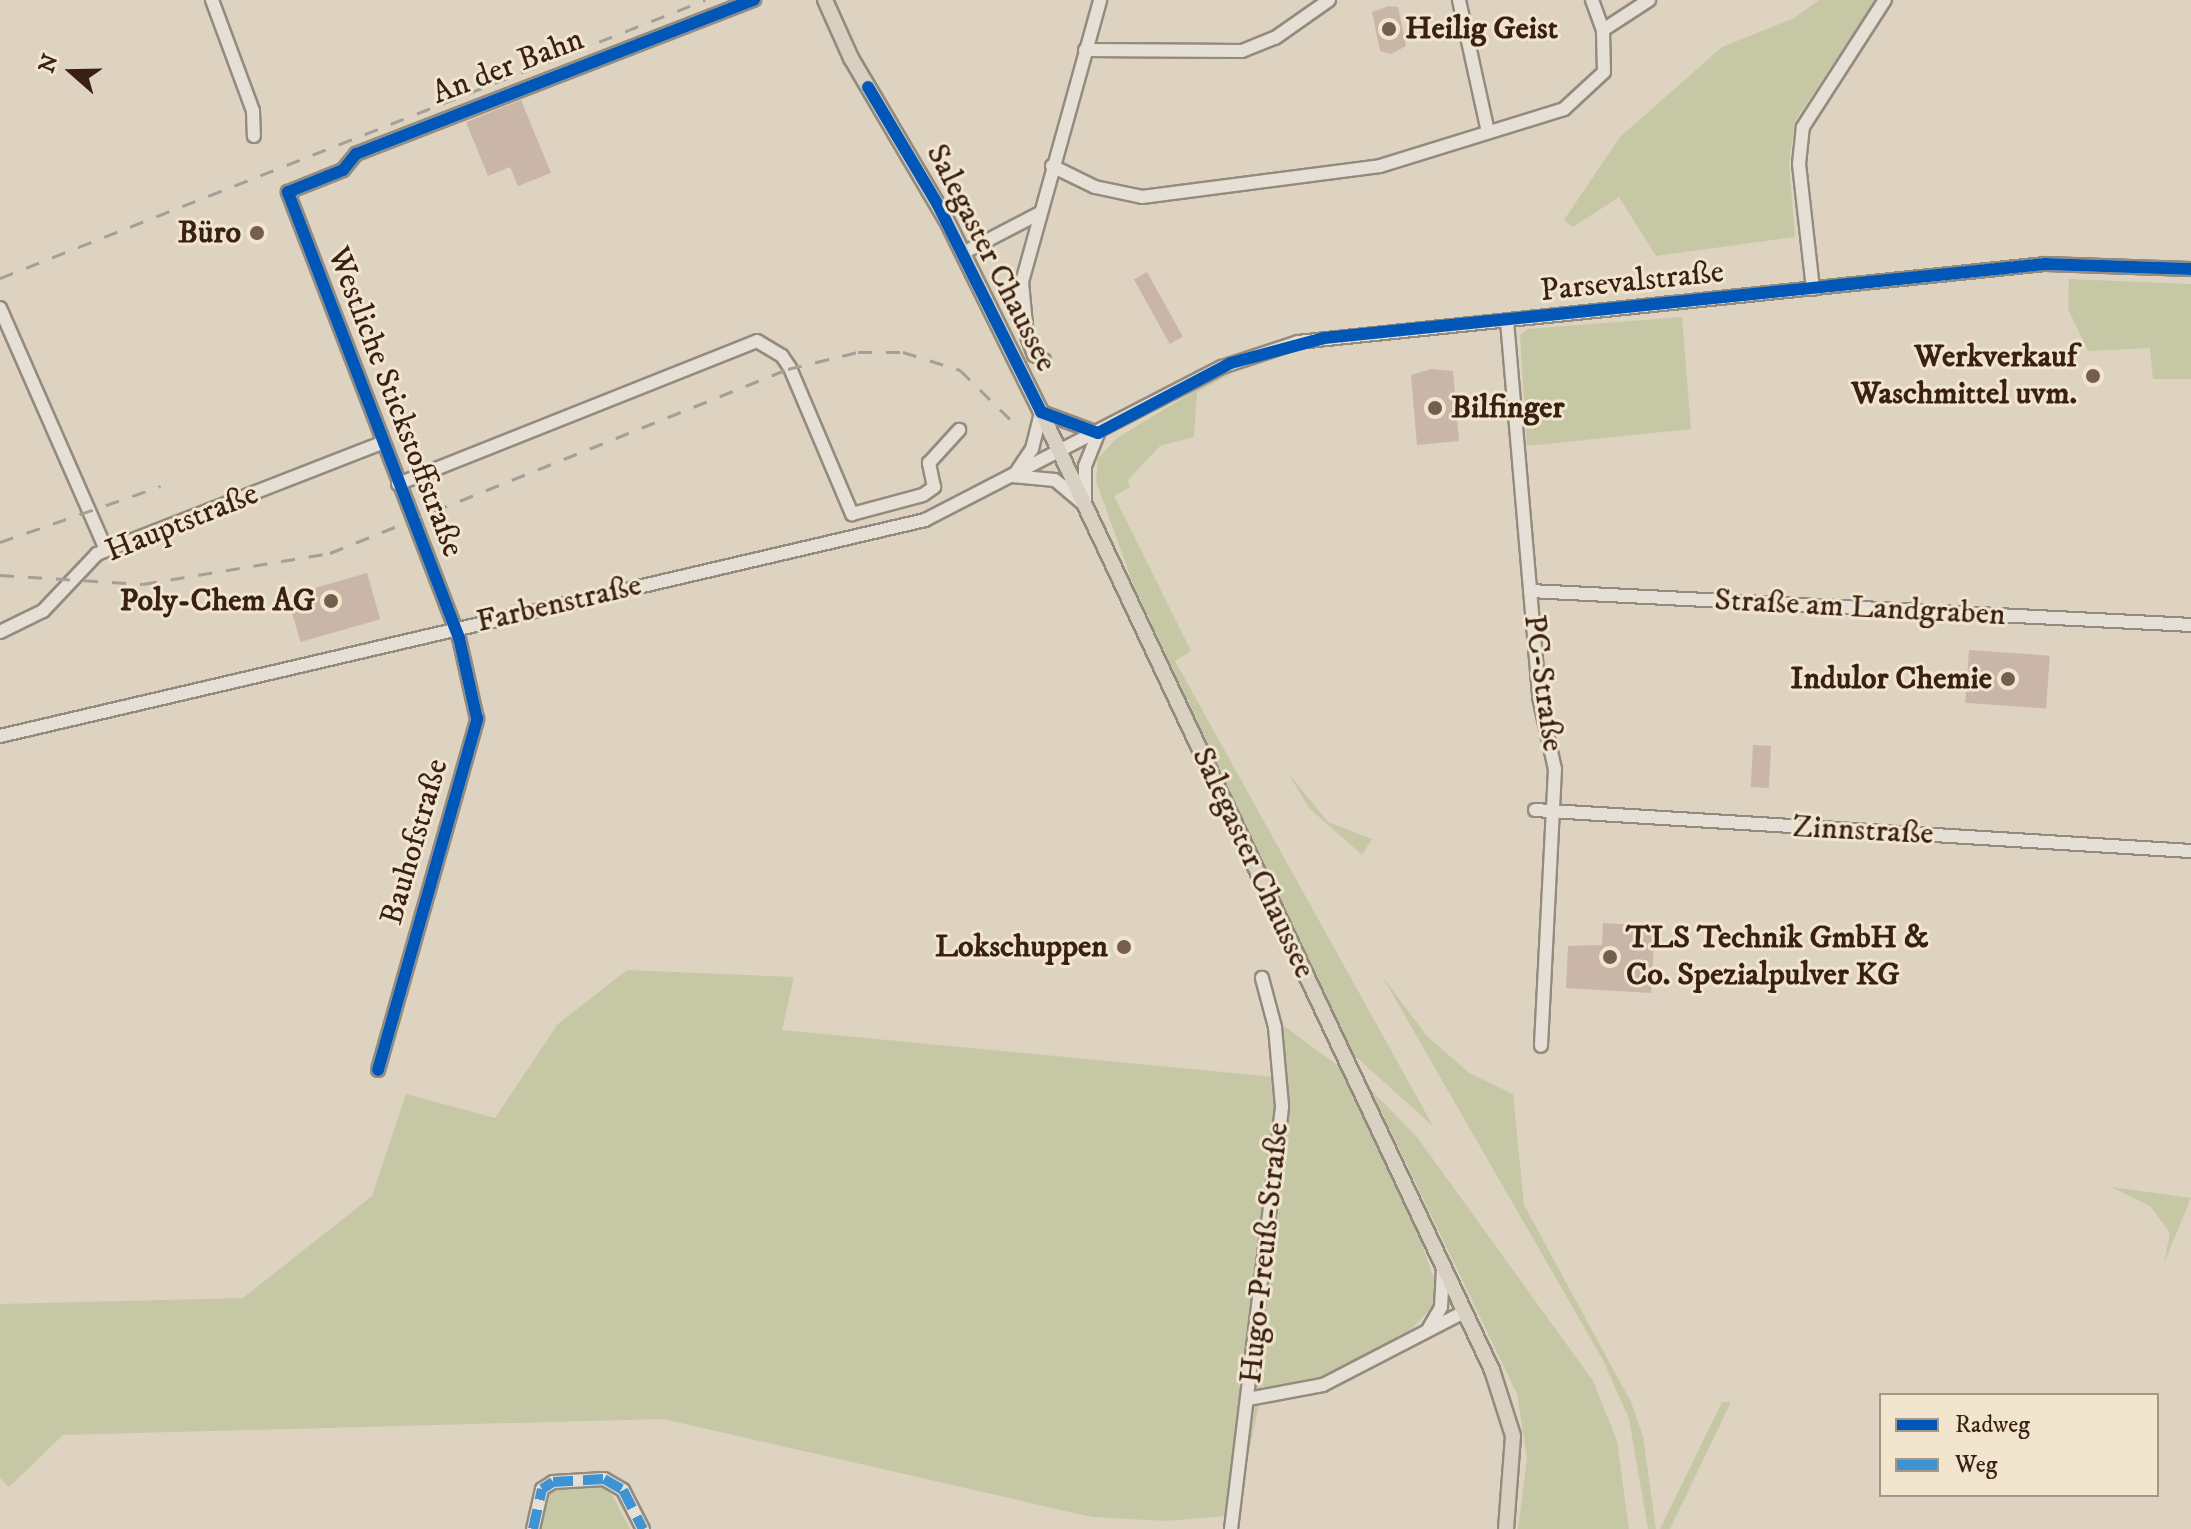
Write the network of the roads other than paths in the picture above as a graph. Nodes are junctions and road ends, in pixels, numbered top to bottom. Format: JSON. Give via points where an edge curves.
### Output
{"nodes":[{"id":1,"x":212,"y":0,"type":"edge"},
{"id":2,"x":754,"y":0,"type":"edge"},
{"id":3,"x":825,"y":0,"type":"edge"},
{"id":4,"x":1100,"y":0,"type":"edge"},
{"id":5,"x":1329,"y":0,"type":"edge"},
{"id":6,"x":1459,"y":0,"type":"edge"},
{"id":7,"x":1592,"y":0,"type":"edge"},
{"id":8,"x":1649,"y":0,"type":"edge"},
{"id":9,"x":1885,"y":0,"type":"edge"},
{"id":10,"x":1603,"y":30,"type":"junction"},
{"id":11,"x":1085,"y":50,"type":"junction"},
{"id":12,"x":1488,"y":132,"type":"junction"},
{"id":13,"x":254,"y":136,"type":"dead end"},
{"id":14,"x":1052,"y":166,"type":"junction"},
{"id":15,"x":288,"y":192,"type":"joint"},
{"id":16,"x":1038,"y":214,"type":"junction"},
{"id":17,"x":963,"y":253,"type":"junction"},
{"id":18,"x":2191,"y":269,"type":"edge"},
{"id":19,"x":1813,"y":289,"type":"junction"},
{"id":20,"x":0,"y":308,"type":"edge"},
{"id":21,"x":1507,"y":321,"type":"junction"},
{"id":22,"x":1044,"y":360,"type":"dead end"},
{"id":23,"x":1041,"y":412,"type":"junction"},
{"id":24,"x":959,"y":430,"type":"dead end"},
{"id":25,"x":1098,"y":433,"type":"junction"},
{"id":26,"x":382,"y":443,"type":"junction"},
{"id":27,"x":1060,"y":452,"type":"junction"},
{"id":28,"x":1012,"y":476,"type":"junction"},
{"id":29,"x":398,"y":484,"type":"junction"},
{"id":30,"x":1085,"y":505,"type":"junction"},
{"id":31,"x":106,"y":550,"type":"junction"},
{"id":32,"x":1530,"y":591,"type":"junction"},
{"id":33,"x":2191,"y":625,"type":"edge"},
{"id":34,"x":456,"y":628,"type":"junction"},
{"id":35,"x":0,"y":632,"type":"edge"},
{"id":36,"x":0,"y":736,"type":"edge"},
{"id":37,"x":1535,"y":810,"type":"dead end"},
{"id":38,"x":1557,"y":811,"type":"junction"},
{"id":39,"x":2191,"y":851,"type":"edge"},
{"id":40,"x":1262,"y":978,"type":"dead end"},
{"id":41,"x":1541,"y":1046,"type":"dead end"},
{"id":42,"x":378,"y":1070,"type":"dead end"},
{"id":43,"x":1443,"y":1268,"type":"junction"},
{"id":44,"x":1464,"y":1312,"type":"junction"},
{"id":45,"x":1429,"y":1328,"type":"junction"},
{"id":46,"x":1248,"y":1399,"type":"junction"},
{"id":47,"x":533,"y":1529,"type":"edge"},
{"id":48,"x":643,"y":1529,"type":"edge"},
{"id":49,"x":1231,"y":1529,"type":"edge"},
{"id":50,"x":1506,"y":1529,"type":"edge"}],
"edges":[{"from":1,"to":13,"type":"street","via":[[253,111]]},
{"from":2,"to":15,"type":"street","name":"An der Bahn","via":[[356,154],[343,170]]},
{"from":3,"to":17,"type":"main road","name":"Salegaster Chaussee","via":[[851,58]]},
{"from":4,"to":11,"type":"street"},
{"from":5,"to":11,"type":"street","via":[[1275,38],[1242,51]]},
{"from":6,"to":12,"type":"street"},
{"from":7,"to":10,"type":"street"},
{"from":8,"to":10,"type":"street"},
{"from":9,"to":19,"type":"street","via":[[1803,127],[1799,164]]},
{"from":10,"to":12,"type":"street","via":[[1604,72],[1564,109]]},
{"from":11,"to":14,"type":"street"},
{"from":12,"to":14,"type":"street","via":[[1380,166],[1155,197],[1111,192]]},
{"from":14,"to":16,"type":"street"},
{"from":15,"to":26,"type":"street","name":"Westliche Stickstoffstraße"},
{"from":16,"to":17,"type":"street"},
{"from":16,"to":22,"type":"street","via":[[1021,300],[1030,345]]},
{"from":17,"to":23,"type":"main road","name":"Salegaster Chaussee"},
{"from":18,"to":19,"type":"street","name":"Parsevalstraße","via":[[2056,263]]},
{"from":19,"to":21,"type":"street","name":"Parsevalstraße"},
{"from":20,"to":31,"type":"street"},
{"from":21,"to":25,"type":"street","name":"Parsevalstraße","via":[[1271,349],[1222,367]]},
{"from":21,"to":32,"type":"street","name":"PC-Straße"},
{"from":23,"to":25,"type":"street"},
{"from":23,"to":27,"type":"main road","name":"Salegaster Chaussee"},
{"from":23,"to":28,"type":"street","via":[[1029,455]]},
{"from":24,"to":29,"type":"street","via":[[929,463],[934,487],[923,495],[852,514],[790,368],[782,356],[757,341]]},
{"from":25,"to":27,"type":"street","name":"Parsevalstraße"},
{"from":25,"to":30,"type":"street","via":[[1085,466]]},
{"from":26,"to":29,"type":"street","name":"Westliche Stickstoffstraße"},
{"from":26,"to":31,"type":"street","name":"Hauptstraße"},
{"from":27,"to":28,"type":"street","name":"Farbenstraße"},
{"from":27,"to":30,"type":"main road","name":"Salegaster Chaussee"},
{"from":28,"to":30,"type":"street","via":[[1055,480]]},
{"from":28,"to":34,"type":"street","name":"Farbenstraße","via":[[925,520]]},
{"from":29,"to":34,"type":"street","name":"Westliche Stickstoffstraße"},
{"from":30,"to":43,"type":"main road","name":"Salegaster Chaussee"},
{"from":31,"to":35,"type":"street","name":"Hauptstraße","via":[[43,611]]},
{"from":32,"to":33,"type":"street","name":"Straße am Landgraben"},
{"from":32,"to":38,"type":"street","name":"PC-Straße"},
{"from":34,"to":36,"type":"street","name":"Farbenstraße"},
{"from":34,"to":42,"type":"street","name":"Bauhofstraße","via":[[477,726]]},
{"from":37,"to":38,"type":"street","name":"Zinnstraße"},
{"from":38,"to":39,"type":"street","name":"Zinnstraße"},
{"from":38,"to":41,"type":"street","name":"PC-Straße"},
{"from":40,"to":46,"type":"street","name":"Hugo-Preuß-Straße","via":[[1277,1039],[1282,1106]]},
{"from":43,"to":44,"type":"main road","name":"Salegaster Chaussee"},
{"from":43,"to":45,"type":"street","via":[[1441,1307]]},
{"from":44,"to":45,"type":"street"},
{"from":44,"to":50,"type":"main road","name":"Salegaster Chaussee","via":[[1512,1429],[1515,1471]]},
{"from":45,"to":46,"type":"street","via":[[1323,1385]]},
{"from":46,"to":49,"type":"street","name":"Hugo-Preuß-Straße"},
{"from":47,"to":48,"type":"street","via":[[542,1489],[581,1479],[604,1479],[623,1490]]}]}
